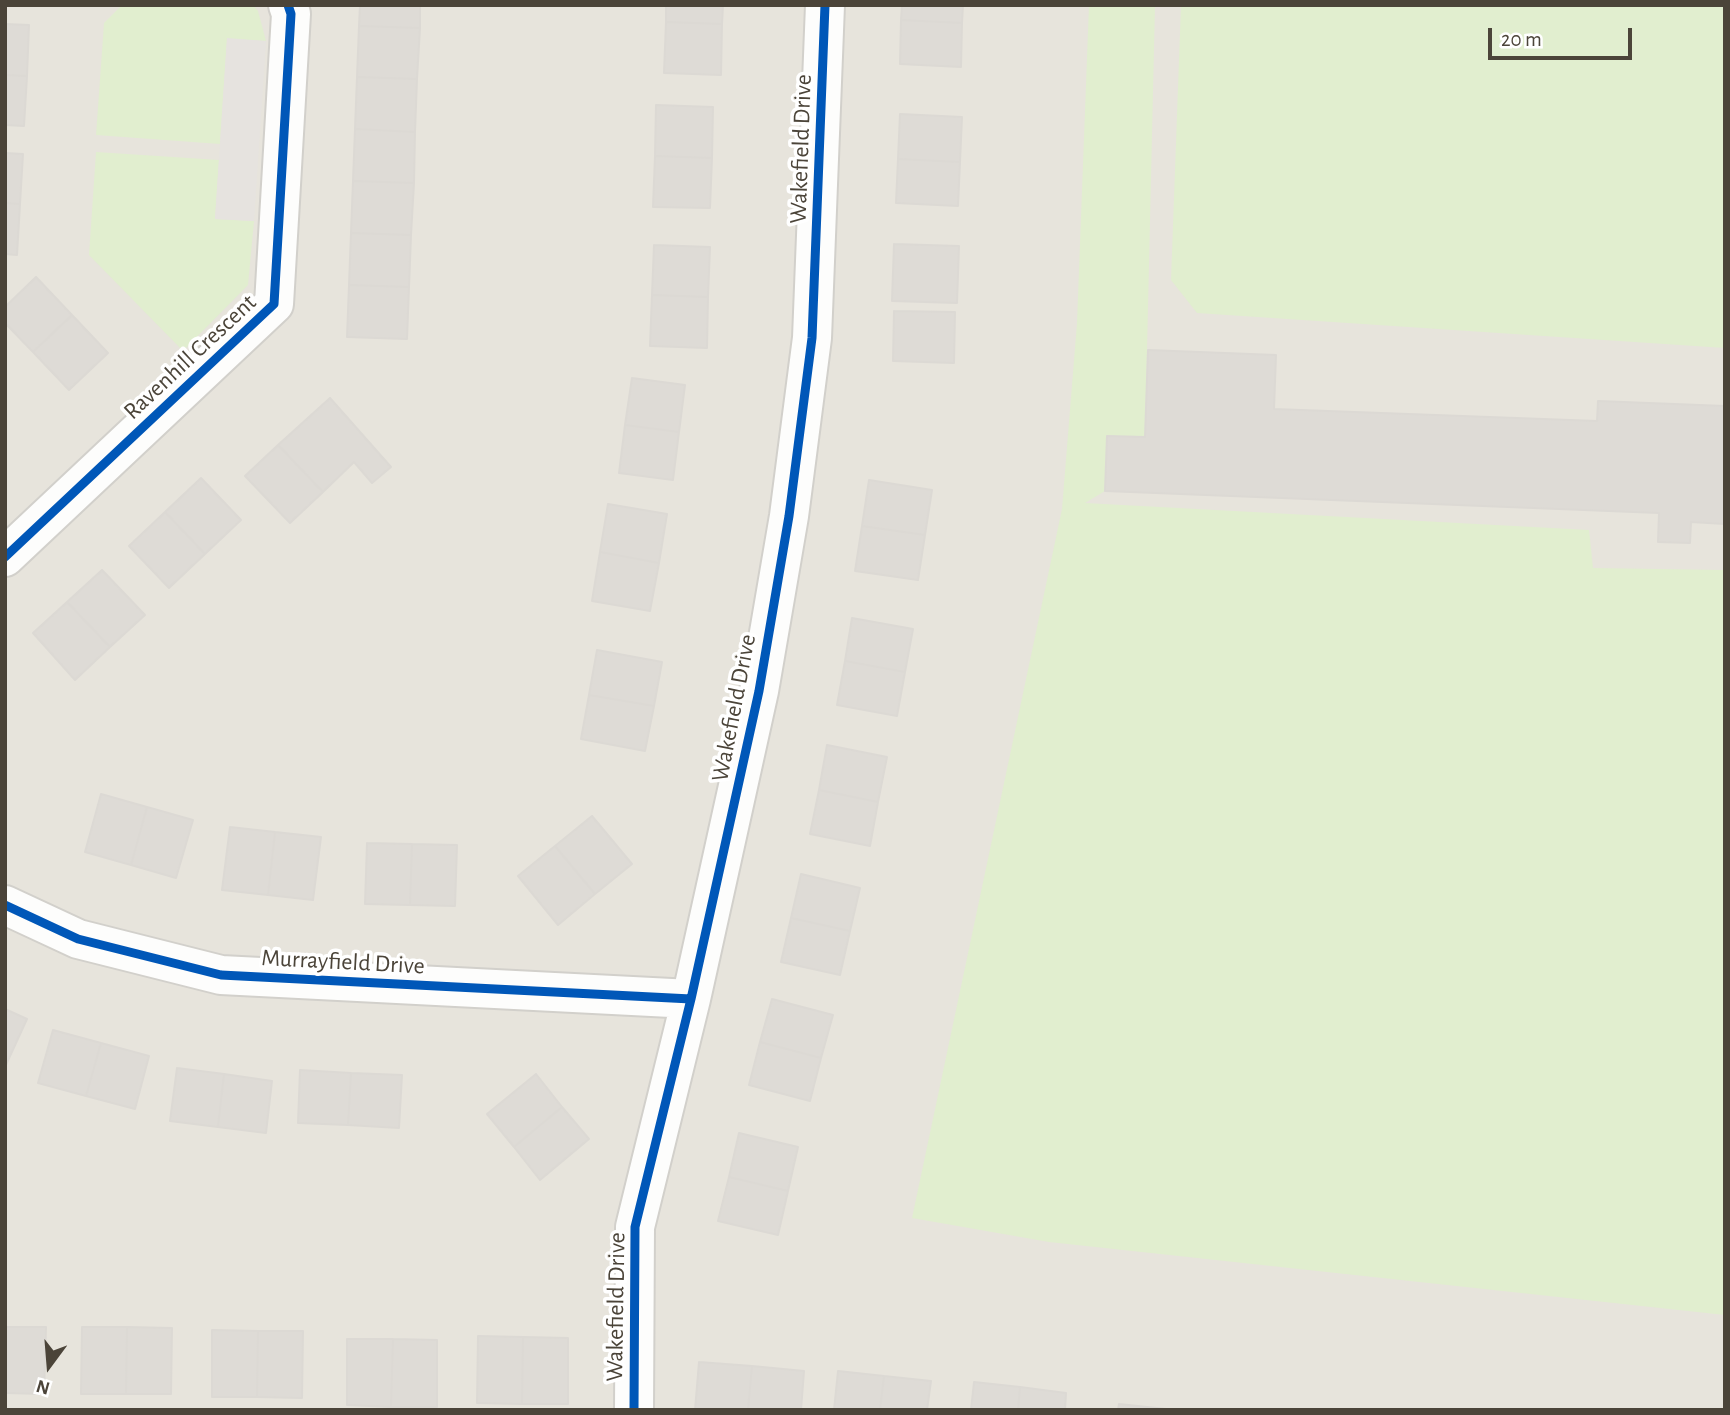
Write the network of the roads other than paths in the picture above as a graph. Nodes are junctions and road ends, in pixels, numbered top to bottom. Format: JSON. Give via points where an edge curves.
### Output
{"nodes":[{"id":1,"x":288,"y":5,"type":"edge"},
{"id":2,"x":825,"y":5,"type":"edge"},
{"id":3,"x":5,"y":557,"type":"edge"},
{"id":4,"x":5,"y":905,"type":"edge"},
{"id":5,"x":691,"y":999,"type":"junction"},
{"id":6,"x":634,"y":1410,"type":"edge"}],
"edges":[{"from":1,"to":3,"type":"street","name":"Ravenhill Crescent","via":[[274,304]]},
{"from":2,"to":5,"type":"street","name":"Wakefield Drive","via":[[812,338],[789,516],[759,691]]},
{"from":4,"to":5,"type":"street","name":"Murrayfield Drive","via":[[78,939],[221,975]]},
{"from":5,"to":6,"type":"street","name":"Wakefield Drive","via":[[635,1227]]}]}
